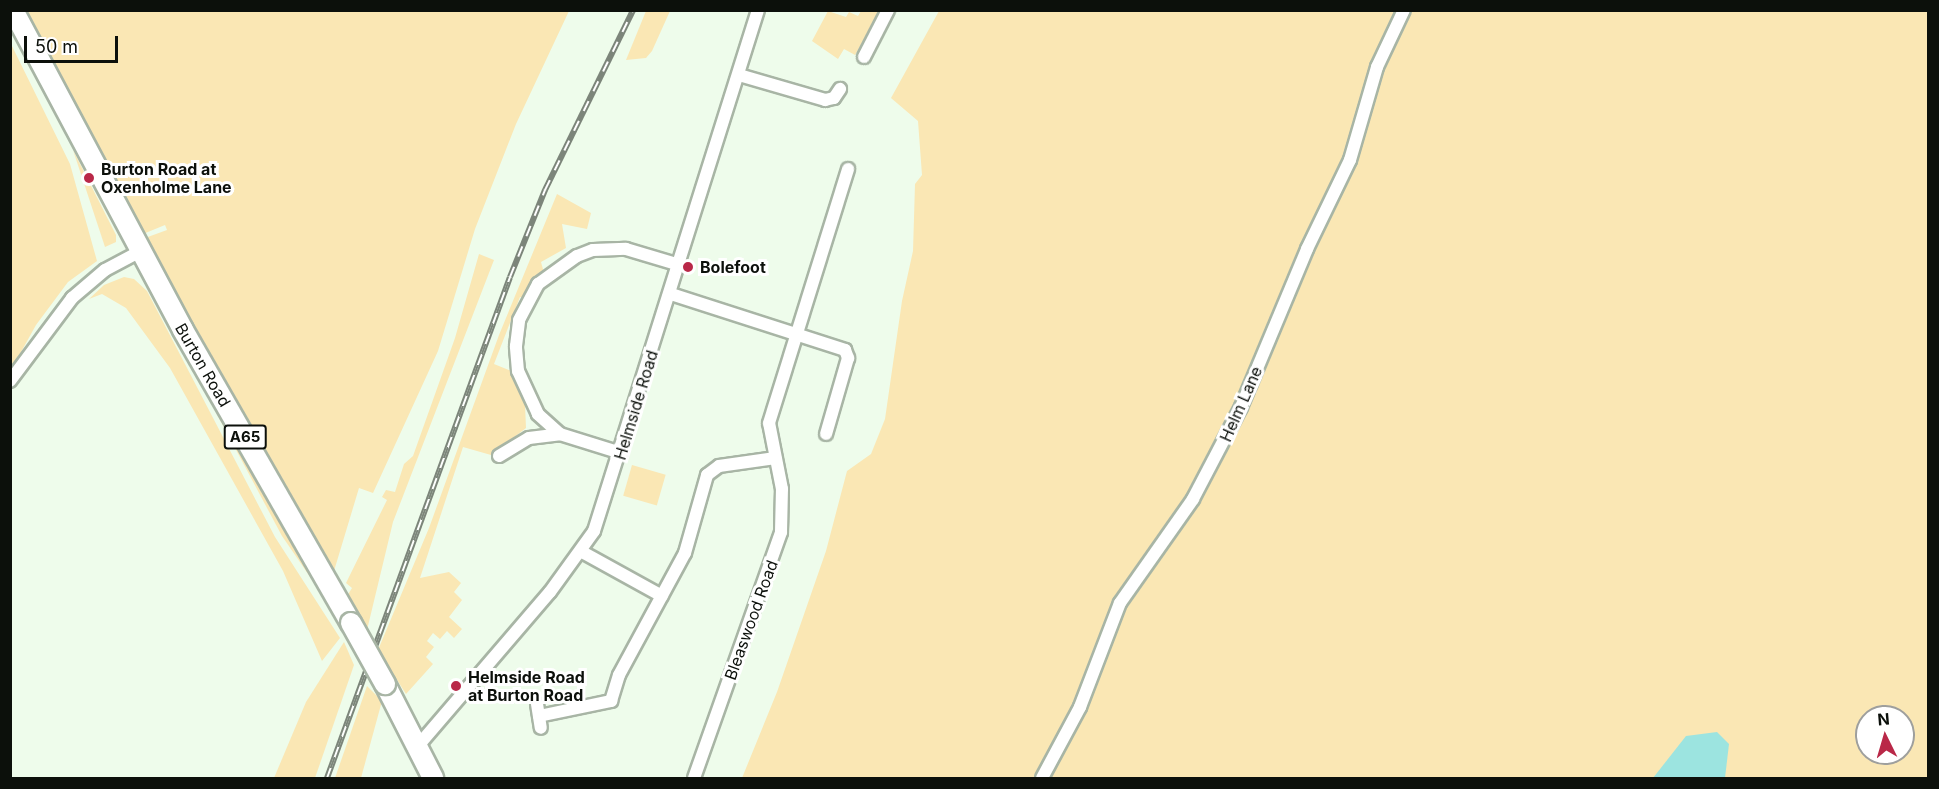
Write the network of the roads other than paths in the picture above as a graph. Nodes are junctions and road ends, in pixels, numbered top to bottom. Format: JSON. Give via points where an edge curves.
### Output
{"nodes":[{"id":1,"x":14,"y":10,"type":"edge"},
{"id":2,"x":758,"y":10,"type":"edge"},
{"id":3,"x":888,"y":10,"type":"edge"},
{"id":4,"x":1404,"y":10,"type":"edge"},
{"id":5,"x":864,"y":57,"type":"dead end"},
{"id":6,"x":739,"y":75,"type":"junction"},
{"id":7,"x":840,"y":89,"type":"dead end"},
{"id":8,"x":848,"y":169,"type":"dead end"},
{"id":9,"x":140,"y":251,"type":"junction"},
{"id":10,"x":680,"y":265,"type":"junction"},
{"id":11,"x":671,"y":294,"type":"junction"},
{"id":12,"x":796,"y":335,"type":"junction"},
{"id":13,"x":10,"y":381,"type":"edge"},
{"id":14,"x":538,"y":414,"type":"junction"},
{"id":15,"x":560,"y":434,"type":"junction"},
{"id":16,"x":826,"y":434,"type":"dead end"},
{"id":17,"x":529,"y":438,"type":"junction"},
{"id":18,"x":621,"y":453,"type":"junction"},
{"id":19,"x":499,"y":456,"type":"dead end"},
{"id":20,"x":775,"y":458,"type":"junction"},
{"id":21,"x":582,"y":552,"type":"junction"},
{"id":22,"x":662,"y":596,"type":"junction"},
{"id":23,"x":539,"y":716,"type":"dead end"},
{"id":24,"x":417,"y":747,"type":"junction"},
{"id":25,"x":433,"y":778,"type":"edge"},
{"id":26,"x":694,"y":778,"type":"edge"},
{"id":27,"x":1042,"y":778,"type":"edge"}],
"edges":[{"from":1,"to":9,"type":"main road","name":"Burton Road","number":"A65"},
{"from":2,"to":6,"type":"street","name":"Helmside Road"},
{"from":3,"to":5,"type":"street"},
{"from":4,"to":27,"type":"street","name":"Helm Lane","via":[[1377,67],[1350,160],[1307,249],[1241,407],[1193,499],[1120,603],[1080,707]]},
{"from":6,"to":7,"type":"street","via":[[825,100],[834,98]]},
{"from":6,"to":10,"type":"street","name":"Helmside Road"},
{"from":8,"to":12,"type":"street","name":"Bleaswood Road","via":[[849,189]]},
{"from":9,"to":13,"type":"street","via":[[105,270],[72,298]]},
{"from":9,"to":24,"type":"main road","name":"Burton Road","number":"A65","bridge":true},
{"from":10,"to":11,"type":"street","name":"Helmside Road"},
{"from":10,"to":14,"type":"street","via":[[609,248],[577,256],[538,284],[519,320],[516,346],[522,385]]},
{"from":11,"to":12,"type":"street"},
{"from":11,"to":18,"type":"street","name":"Helmside Road"},
{"from":12,"to":16,"type":"street","via":[[848,354]]},
{"from":12,"to":20,"type":"street","name":"Bleaswood Road","via":[[769,423]]},
{"from":14,"to":15,"type":"street"},
{"from":14,"to":17,"type":"street"},
{"from":15,"to":17,"type":"street"},
{"from":15,"to":18,"type":"street"},
{"from":17,"to":19,"type":"street"},
{"from":18,"to":21,"type":"street","name":"Helmside Road","via":[[598,521]]},
{"from":20,"to":22,"type":"street","via":[[711,470],[685,553]]},
{"from":20,"to":26,"type":"street","name":"Bleaswood Road","via":[[782,489],[781,532]]},
{"from":21,"to":22,"type":"street"},
{"from":21,"to":24,"type":"street","name":"Helmside Road"},
{"from":22,"to":23,"type":"street","via":[[619,675],[611,701]]},
{"from":24,"to":25,"type":"main road","name":"Burton Road","number":"A65"}]}
